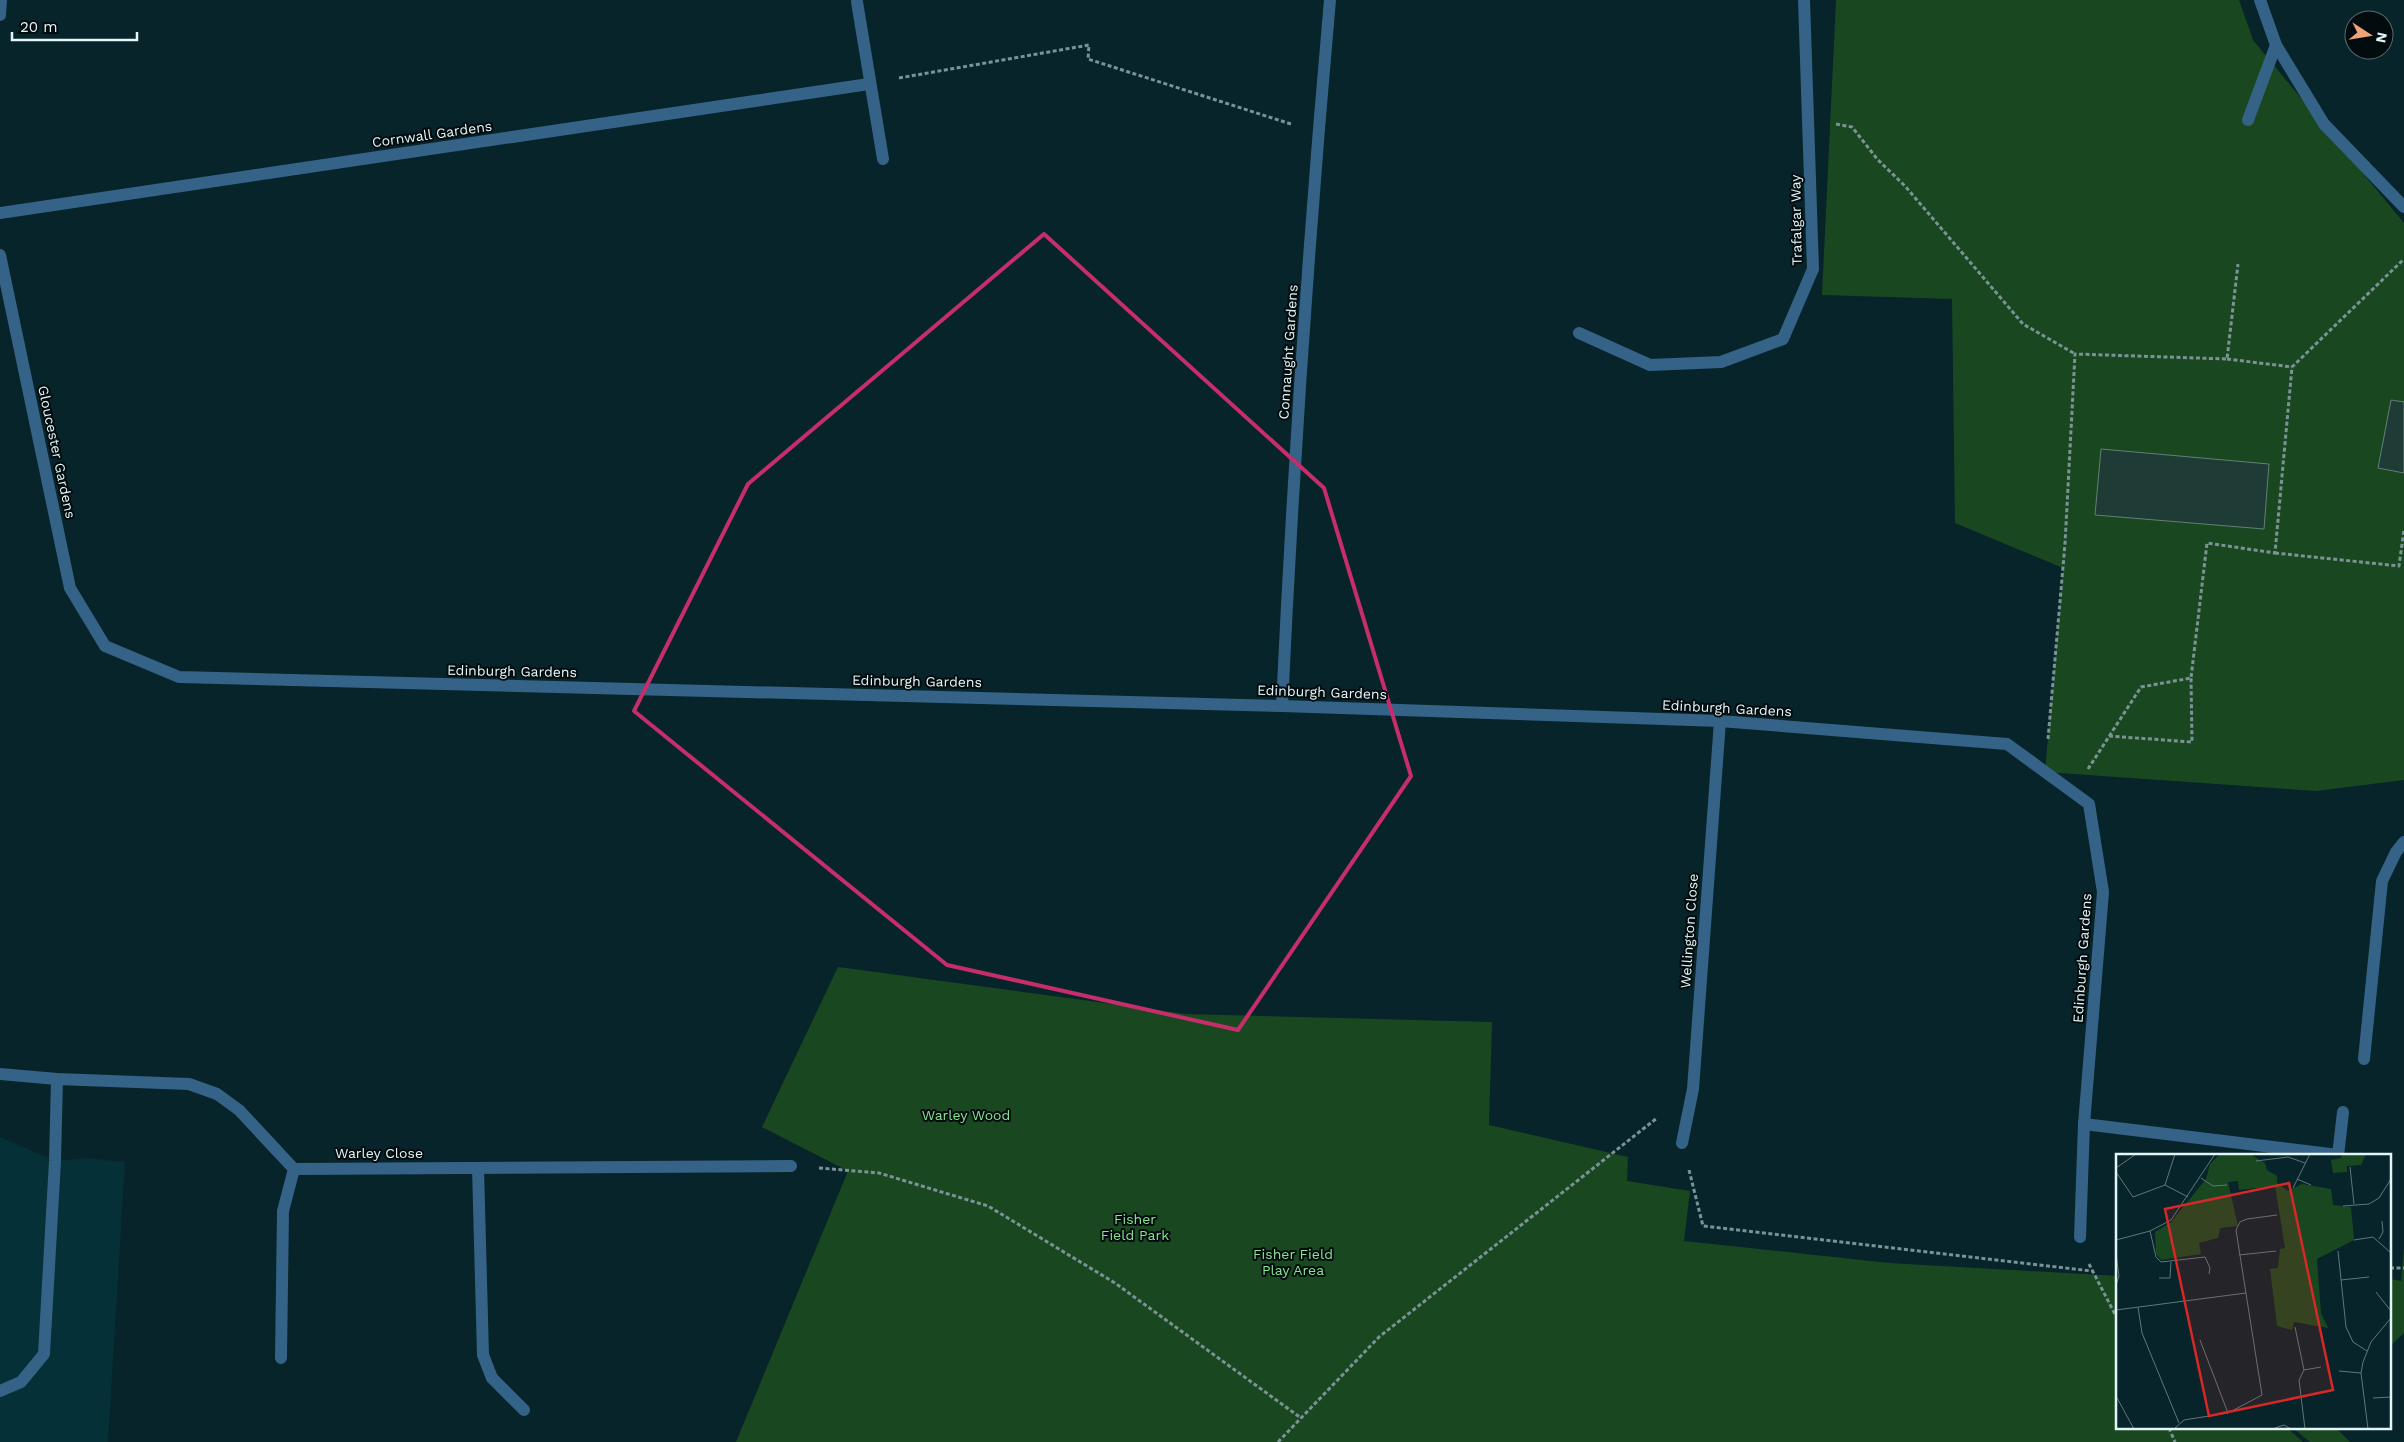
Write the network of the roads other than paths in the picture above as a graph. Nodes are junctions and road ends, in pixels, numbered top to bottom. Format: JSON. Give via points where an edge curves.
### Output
{"nodes":[{"id":1,"x":1,"y":0,"type":"edge"},
{"id":2,"x":1330,"y":0,"type":"edge"},
{"id":3,"x":1804,"y":0,"type":"edge"},
{"id":4,"x":2260,"y":0,"type":"edge"},
{"id":5,"x":857,"y":2,"type":"dead end"},
{"id":6,"x":0,"y":15,"type":"edge"},
{"id":7,"x":2276,"y":45,"type":"junction"},
{"id":8,"x":869,"y":84,"type":"junction"},
{"id":9,"x":2248,"y":120,"type":"dead end"},
{"id":10,"x":883,"y":159,"type":"dead end"},
{"id":11,"x":2404,"y":207,"type":"edge"},
{"id":12,"x":0,"y":213,"type":"edge"},
{"id":13,"x":0,"y":255,"type":"edge"},
{"id":14,"x":1579,"y":333,"type":"dead end"},
{"id":15,"x":105,"y":646,"type":"joint"},
{"id":16,"x":1282,"y":706,"type":"junction"},
{"id":17,"x":1720,"y":721,"type":"junction"},
{"id":18,"x":2404,"y":842,"type":"edge"},
{"id":19,"x":2364,"y":1059,"type":"dead end"},
{"id":20,"x":0,"y":1074,"type":"edge"},
{"id":21,"x":57,"y":1079,"type":"junction"},
{"id":22,"x":2343,"y":1112,"type":"dead end"},
{"id":23,"x":2084,"y":1124,"type":"junction"},
{"id":24,"x":1682,"y":1143,"type":"road end"},
{"id":25,"x":2322,"y":1154,"type":"edge"},
{"id":26,"x":2338,"y":1154,"type":"edge"},
{"id":27,"x":791,"y":1166,"type":"road end"},
{"id":28,"x":478,"y":1168,"type":"junction"},
{"id":29,"x":294,"y":1169,"type":"junction"},
{"id":30,"x":2080,"y":1237,"type":"road end"},
{"id":31,"x":281,"y":1358,"type":"dead end"},
{"id":32,"x":0,"y":1391,"type":"edge"},
{"id":33,"x":524,"y":1410,"type":"dead end"}],
"edges":[{"from":1,"to":6,"type":"street"},
{"from":2,"to":16,"type":"street","name":"Connaught Gardens","via":[[1291,523]]},
{"from":3,"to":14,"type":"street","name":"Trafalgar Way","via":[[1813,269],[1782,339],[1721,362],[1650,365]]},
{"from":4,"to":7,"type":"street"},
{"from":5,"to":8,"type":"street"},
{"from":7,"to":9,"type":"street"},
{"from":7,"to":11,"type":"street","via":[[2324,124]]},
{"from":8,"to":10,"type":"street"},
{"from":8,"to":12,"type":"street","name":"Cornwall Gardens"},
{"from":13,"to":15,"type":"street","name":"Gloucester Gardens","via":[[70,588]]},
{"from":15,"to":16,"type":"street","name":"Edinburgh Gardens","via":[[179,677]]},
{"from":16,"to":17,"type":"street","name":"Edinburgh Gardens"},
{"from":17,"to":23,"type":"street","name":"Edinburgh Gardens","via":[[2007,744],[2089,804],[2103,892]]},
{"from":17,"to":24,"type":"street","name":"Wellington Close","via":[[1693,1089]]},
{"from":18,"to":19,"type":"street","via":[[2382,881]]},
{"from":20,"to":21,"type":"street"},
{"from":21,"to":29,"type":"street","via":[[189,1084],[217,1094],[239,1110]]},
{"from":21,"to":32,"type":"street","via":[[44,1354],[21,1382]]},
{"from":22,"to":26,"type":"street"},
{"from":23,"to":25,"type":"street"},
{"from":23,"to":30,"type":"street","name":"Edinburgh Gardens"},
{"from":27,"to":28,"type":"street","name":"Warley Close"},
{"from":28,"to":29,"type":"street","name":"Warley Close"},
{"from":28,"to":33,"type":"street","via":[[483,1355],[492,1378]]},
{"from":29,"to":31,"type":"street","via":[[284,1211]]}]}
